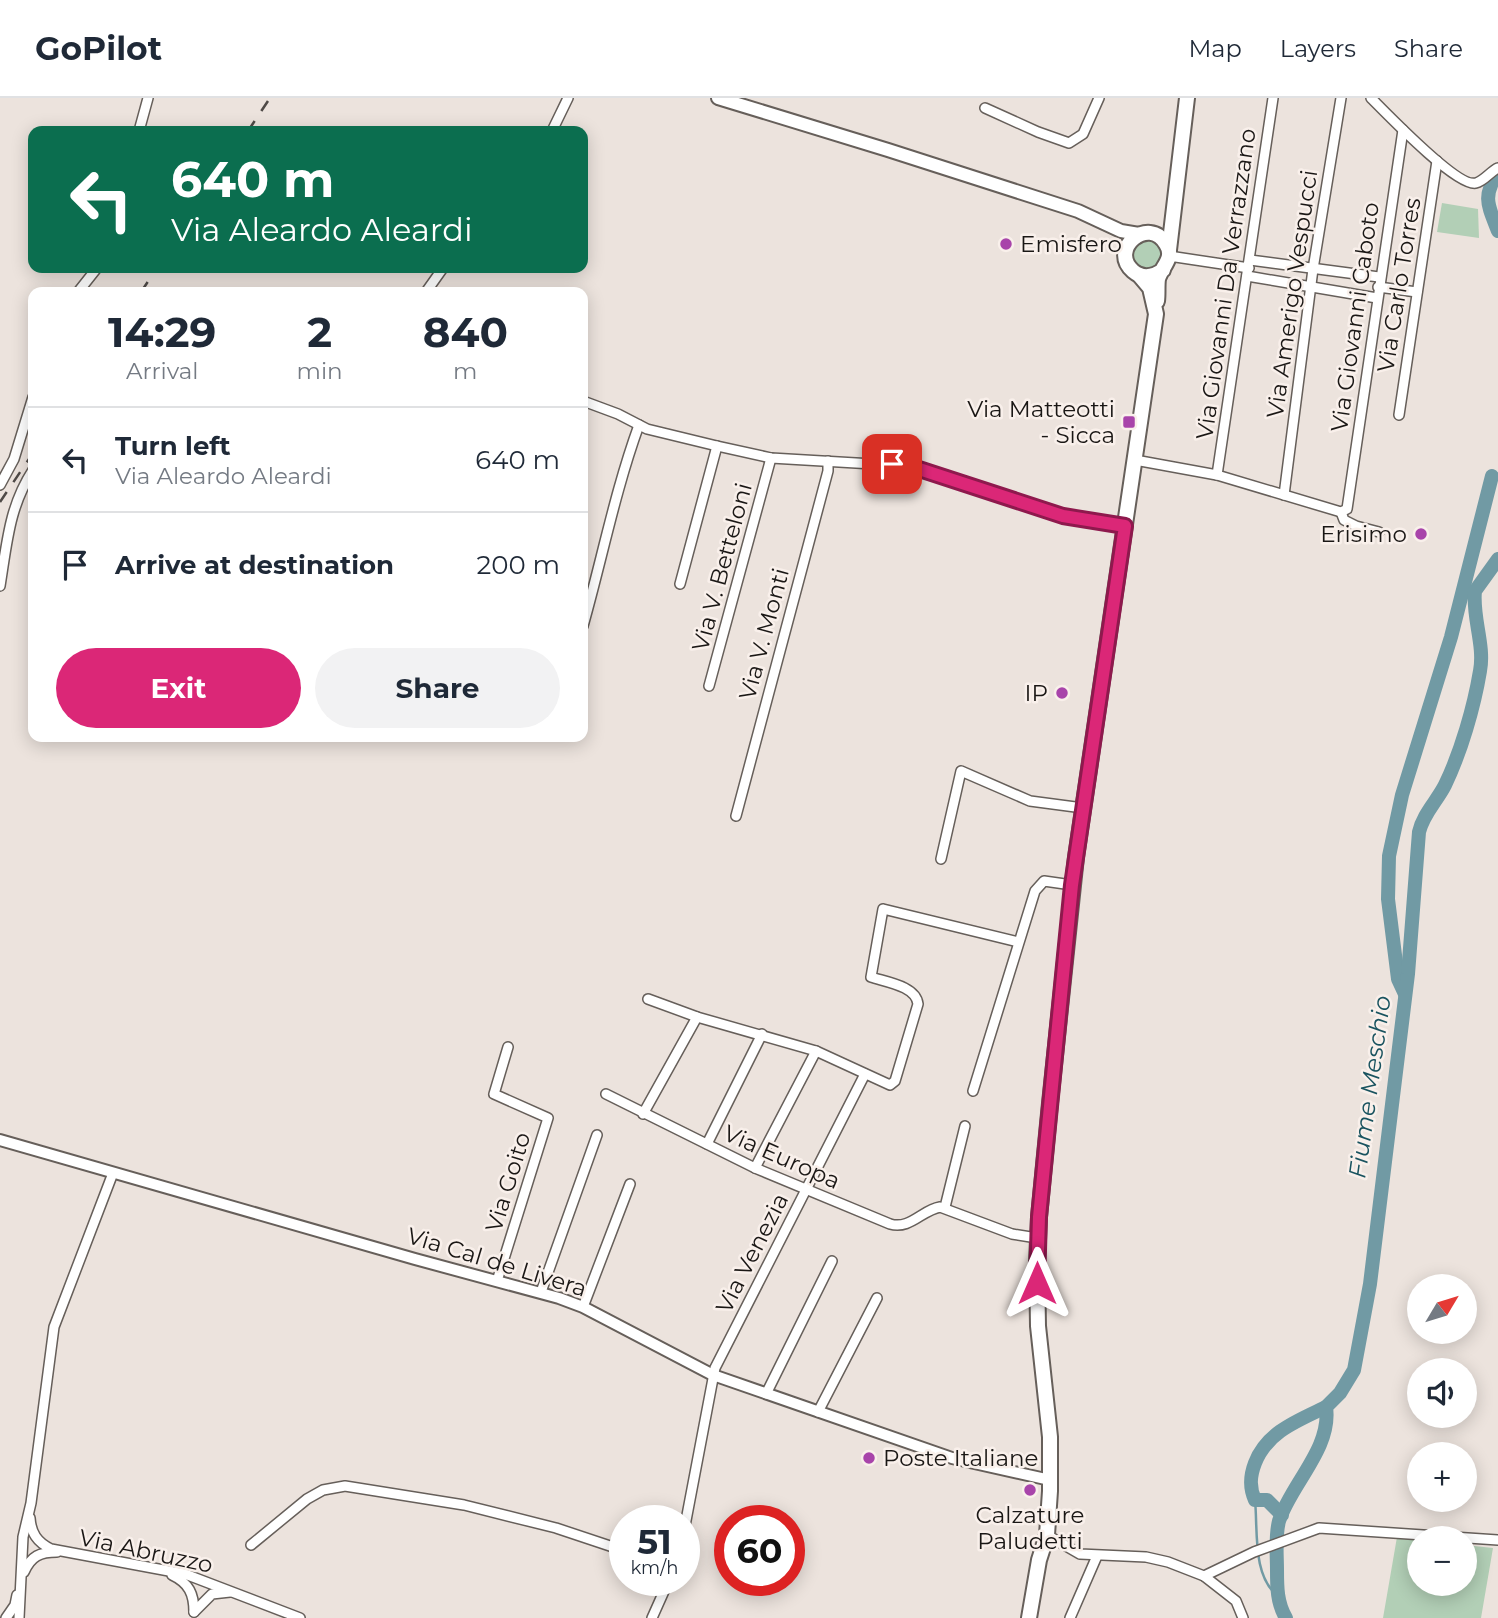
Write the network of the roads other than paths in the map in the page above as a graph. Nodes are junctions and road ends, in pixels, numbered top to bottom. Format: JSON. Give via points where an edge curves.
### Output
{"nodes":[{"id":1,"x":148,"y":98,"type":"edge"},
{"id":2,"x":568,"y":98,"type":"edge"},
{"id":3,"x":718,"y":98,"type":"edge"},
{"id":4,"x":1099,"y":98,"type":"edge"},
{"id":5,"x":1187,"y":98,"type":"edge"},
{"id":6,"x":1273,"y":98,"type":"edge"},
{"id":7,"x":1341,"y":98,"type":"edge"},
{"id":8,"x":1371,"y":98,"type":"edge"},
{"id":9,"x":985,"y":108,"type":"dead end"},
{"id":10,"x":140,"y":126,"type":"edge"},
{"id":11,"x":554,"y":126,"type":"edge"},
{"id":12,"x":1403,"y":130,"type":"junction"},
{"id":13,"x":1437,"y":161,"type":"junction"},
{"id":14,"x":1497,"y":167,"type":"edge"},
{"id":15,"x":1173,"y":202,"type":"junction"},
{"id":16,"x":1090,"y":217,"type":"junction"},
{"id":17,"x":1144,"y":233,"type":"junction"},
{"id":18,"x":1125,"y":251,"type":"junction"},
{"id":19,"x":1169,"y":253,"type":"junction"},
{"id":20,"x":1249,"y":268,"type":"junction"},
{"id":21,"x":1313,"y":269,"type":"junction"},
{"id":22,"x":1163,"y":270,"type":"junction"},
{"id":23,"x":93,"y":273,"type":"edge"},
{"id":24,"x":1139,"y":275,"type":"junction"},
{"id":25,"x":1379,"y":282,"type":"junction"},
{"id":26,"x":82,"y":287,"type":"edge"},
{"id":27,"x":1310,"y":287,"type":"junction"},
{"id":28,"x":1417,"y":292,"type":"junction"},
{"id":29,"x":1377,"y":298,"type":"junction"},
{"id":30,"x":1156,"y":311,"type":"junction"},
{"id":31,"x":588,"y":403,"type":"edge"},
{"id":32,"x":28,"y":412,"type":"edge"},
{"id":33,"x":1399,"y":415,"type":"dead end"},
{"id":34,"x":639,"y":425,"type":"junction"},
{"id":35,"x":717,"y":446,"type":"junction"},
{"id":36,"x":771,"y":458,"type":"junction"},
{"id":37,"x":1135,"y":460,"type":"junction"},
{"id":38,"x":828,"y":461,"type":"junction"},
{"id":39,"x":1217,"y":475,"type":"junction"},
{"id":40,"x":28,"y":478,"type":"edge"},
{"id":41,"x":0,"y":485,"type":"edge"},
{"id":42,"x":1284,"y":495,"type":"junction"},
{"id":43,"x":1344,"y":511,"type":"junction"},
{"id":44,"x":1125,"y":526,"type":"junction"},
{"id":45,"x":1379,"y":532,"type":"dead end"},
{"id":46,"x":680,"y":584,"type":"dead end"},
{"id":47,"x":0,"y":586,"type":"edge"},
{"id":48,"x":588,"y":609,"type":"edge"},
{"id":49,"x":709,"y":686,"type":"dead end"},
{"id":50,"x":1083,"y":808,"type":"junction"},
{"id":51,"x":736,"y":816,"type":"dead end"},
{"id":52,"x":942,"y":859,"type":"dead end"},
{"id":53,"x":1072,"y":885,"type":"junction"},
{"id":54,"x":1018,"y":942,"type":"junction"},
{"id":55,"x":648,"y":999,"type":"dead end"},
{"id":56,"x":697,"y":1017,"type":"junction"},
{"id":57,"x":762,"y":1034,"type":"junction"},
{"id":58,"x":508,"y":1047,"type":"dead end"},
{"id":59,"x":816,"y":1051,"type":"junction"},
{"id":60,"x":865,"y":1074,"type":"junction"},
{"id":61,"x":973,"y":1091,"type":"dead end"},
{"id":62,"x":606,"y":1094,"type":"dead end"},
{"id":63,"x":643,"y":1114,"type":"junction"},
{"id":64,"x":965,"y":1126,"type":"dead end"},
{"id":65,"x":597,"y":1135,"type":"dead end"},
{"id":66,"x":0,"y":1140,"type":"edge"},
{"id":67,"x":707,"y":1144,"type":"junction"},
{"id":68,"x":755,"y":1168,"type":"junction"},
{"id":69,"x":113,"y":1173,"type":"junction"},
{"id":70,"x":630,"y":1184,"type":"dead end"},
{"id":71,"x":806,"y":1190,"type":"junction"},
{"id":72,"x":945,"y":1207,"type":"junction"},
{"id":73,"x":1037,"y":1238,"type":"junction"},
{"id":74,"x":832,"y":1261,"type":"dead end"},
{"id":75,"x":497,"y":1281,"type":"junction"},
{"id":76,"x":541,"y":1292,"type":"junction"},
{"id":77,"x":877,"y":1298,"type":"dead end"},
{"id":78,"x":583,"y":1307,"type":"junction"},
{"id":79,"x":713,"y":1376,"type":"junction"},
{"id":80,"x":766,"y":1394,"type":"junction"},
{"id":81,"x":818,"y":1412,"type":"junction"},
{"id":82,"x":1050,"y":1480,"type":"junction"},
{"id":83,"x":31,"y":1503,"type":"junction"},
{"id":84,"x":689,"y":1505,"type":"edge"},
{"id":85,"x":1046,"y":1535,"type":"junction"},
{"id":86,"x":1498,"y":1540,"type":"edge"},
{"id":87,"x":251,"y":1545,"type":"dead end"},
{"id":88,"x":609,"y":1546,"type":"edge"},
{"id":89,"x":62,"y":1552,"type":"junction"},
{"id":90,"x":1097,"y":1556,"type":"junction"},
{"id":91,"x":158,"y":1570,"type":"junction"},
{"id":92,"x":1204,"y":1577,"type":"junction"},
{"id":93,"x":22,"y":1578,"type":"junction"},
{"id":94,"x":208,"y":1581,"type":"junction"},
{"id":95,"x":234,"y":1592,"type":"junction"},
{"id":96,"x":662,"y":1596,"type":"edge"},
{"id":97,"x":193,"y":1615,"type":"edge"},
{"id":98,"x":19,"y":1616,"type":"edge"},
{"id":99,"x":6,"y":1618,"type":"edge"},
{"id":100,"x":300,"y":1618,"type":"edge"},
{"id":101,"x":652,"y":1618,"type":"edge"},
{"id":102,"x":1029,"y":1618,"type":"edge"},
{"id":103,"x":1070,"y":1618,"type":"edge"},
{"id":104,"x":1243,"y":1618,"type":"edge"}],
"edges":[{"from":1,"to":10,"type":"street"},
{"from":2,"to":11,"type":"street"},
{"from":3,"to":16,"type":"main road"},
{"from":4,"to":9,"type":"street","via":[[1083,134],[1069,143]]},
{"from":5,"to":15,"type":"main road"},
{"from":6,"to":20,"type":"street","name":"Via Giovanni Da Verrazzano"},
{"from":7,"to":21,"type":"street","name":"Via Amerigo Vespucci"},
{"from":8,"to":12,"type":"street"},
{"from":12,"to":13,"type":"street"},
{"from":12,"to":25,"type":"street","name":"Via Giovanni Caboto"},
{"from":13,"to":14,"type":"street","via":[[1468,183],[1477,183]]},
{"from":13,"to":28,"type":"street","name":"Via Carlo Torres"},
{"from":15,"to":17,"type":"main road","via":[[1161,222]]},
{"from":15,"to":19,"type":"main road"},
{"from":16,"to":17,"type":"main road","via":[[1121,231]]},
{"from":16,"to":18,"type":"main road"},
{"from":17,"to":18,"type":"main road","via":[[1129,241]]},
{"from":17,"to":19,"type":"main road","via":[[1161,238]]},
{"from":18,"to":24,"type":"main road","via":[[1127,264]]},
{"from":19,"to":20,"type":"street"},
{"from":19,"to":22,"type":"main road"},
{"from":20,"to":21,"type":"street"},
{"from":20,"to":27,"type":"street"},
{"from":20,"to":39,"type":"street","name":"Via Giovanni Da Verrazzano"},
{"from":21,"to":25,"type":"street"},
{"from":21,"to":27,"type":"street","name":"Via Amerigo Vespucci"},
{"from":22,"to":24,"type":"main road"},
{"from":22,"to":30,"type":"main road"},
{"from":23,"to":26,"type":"street"},
{"from":24,"to":30,"type":"main road","via":[[1150,288]]},
{"from":25,"to":28,"type":"street"},
{"from":25,"to":29,"type":"street","name":"Via Giovanni Caboto"},
{"from":27,"to":29,"type":"street"},
{"from":27,"to":42,"type":"street","name":"Via Amerigo Vespucci"},
{"from":28,"to":33,"type":"street","name":"Via Carlo Torres"},
{"from":29,"to":43,"type":"street","name":"Via Giovanni Caboto"},
{"from":30,"to":37,"type":"main road"},
{"from":31,"to":34,"type":"street"},
{"from":32,"to":41,"type":"street"},
{"from":34,"to":35,"type":"street"},
{"from":34,"to":48,"type":"street","via":[[608,522]]},
{"from":35,"to":36,"type":"street"},
{"from":35,"to":46,"type":"street"},
{"from":36,"to":38,"type":"street"},
{"from":36,"to":49,"type":"street","name":"Via V. Betteloni"},
{"from":37,"to":39,"type":"street"},
{"from":37,"to":44,"type":"main road"},
{"from":38,"to":44,"type":"street","via":[[913,467],[1063,516]]},
{"from":38,"to":51,"type":"street","name":"Via V. Monti"},
{"from":39,"to":42,"type":"street"},
{"from":40,"to":47,"type":"street","via":[[12,512]]},
{"from":42,"to":43,"type":"street"},
{"from":43,"to":45,"type":"street","via":[[1344,520]]},
{"from":44,"to":50,"type":"main road"},
{"from":50,"to":52,"type":"street","via":[[1030,801],[961,771]]},
{"from":50,"to":53,"type":"main road"},
{"from":53,"to":54,"type":"street","via":[[1044,881],[1037,887]]},
{"from":53,"to":73,"type":"main road"},
{"from":54,"to":60,"type":"street","via":[[883,909],[871,977],[912,991],[918,999],[895,1082],[890,1085]]},
{"from":54,"to":61,"type":"street"},
{"from":55,"to":56,"type":"street"},
{"from":56,"to":57,"type":"street"},
{"from":56,"to":63,"type":"street"},
{"from":57,"to":59,"type":"street"},
{"from":57,"to":67,"type":"street"},
{"from":58,"to":75,"type":"street","name":"Via Goito","via":[[494,1094],[548,1118]]},
{"from":59,"to":60,"type":"street"},
{"from":59,"to":68,"type":"street"},
{"from":60,"to":71,"type":"street","name":"Via Venezia"},
{"from":62,"to":63,"type":"street","name":"Via Europa"},
{"from":63,"to":67,"type":"street","name":"Via Europa"},
{"from":64,"to":72,"type":"street"},
{"from":65,"to":76,"type":"street"},
{"from":66,"to":69,"type":"street","name":"Via Cal de Livera"},
{"from":67,"to":68,"type":"street","name":"Via Europa"},
{"from":68,"to":71,"type":"street","name":"Via Europa"},
{"from":69,"to":75,"type":"street","name":"Via Cal de Livera"},
{"from":69,"to":83,"type":"street","via":[[54,1327]]},
{"from":70,"to":78,"type":"street"},
{"from":71,"to":72,"type":"street","name":"Via Europa","via":[[895,1226]]},
{"from":71,"to":79,"type":"street","name":"Via Venezia"},
{"from":72,"to":73,"type":"street","via":[[1012,1234]]},
{"from":73,"to":82,"type":"main road","via":[[1038,1326]]},
{"from":74,"to":80,"type":"street"},
{"from":75,"to":76,"type":"street","name":"Via Cal de Livera"},
{"from":76,"to":78,"type":"street","name":"Via Cal de Livera"},
{"from":77,"to":81,"type":"street"},
{"from":78,"to":79,"type":"street","name":"Via Cal de Livera"},
{"from":79,"to":80,"type":"street","name":"Via Cal de Livera"},
{"from":79,"to":84,"type":"street","name":"Via Venezia"},
{"from":80,"to":81,"type":"street","name":"Via Cal de Livera"},
{"from":81,"to":82,"type":"street","name":"Via Cal de Livera","via":[[953,1458]]},
{"from":82,"to":85,"type":"main road"},
{"from":83,"to":89,"type":"street","name":"Via Abruzzo","via":[[34,1535]]},
{"from":83,"to":93,"type":"street","via":[[23,1537]]},
{"from":85,"to":90,"type":"street","via":[[1080,1554]]},
{"from":85,"to":102,"type":"main road"},
{"from":86,"to":92,"type":"street","via":[[1320,1528]]},
{"from":87,"to":88,"type":"street","via":[[307,1499],[345,1486],[464,1504]]},
{"from":89,"to":91,"type":"street","name":"Via Abruzzo"},
{"from":89,"to":93,"type":"street","name":"Via Abruzzo","via":[[34,1557]]},
{"from":90,"to":92,"type":"street","via":[[1146,1557]]},
{"from":90,"to":103,"type":"street"},
{"from":91,"to":94,"type":"street","name":"Via Abruzzo"},
{"from":91,"to":97,"type":"street","via":[[186,1584]]},
{"from":92,"to":104,"type":"street","via":[[1236,1601]]},
{"from":93,"to":98,"type":"street"},
{"from":93,"to":99,"type":"street","via":[[15,1605]]},
{"from":94,"to":95,"type":"street","name":"Via Abruzzo"},
{"from":94,"to":97,"type":"street"},
{"from":95,"to":97,"type":"street","via":[[212,1594]]},
{"from":95,"to":100,"type":"street","name":"Via Abruzzo"},
{"from":96,"to":101,"type":"street"}]}
